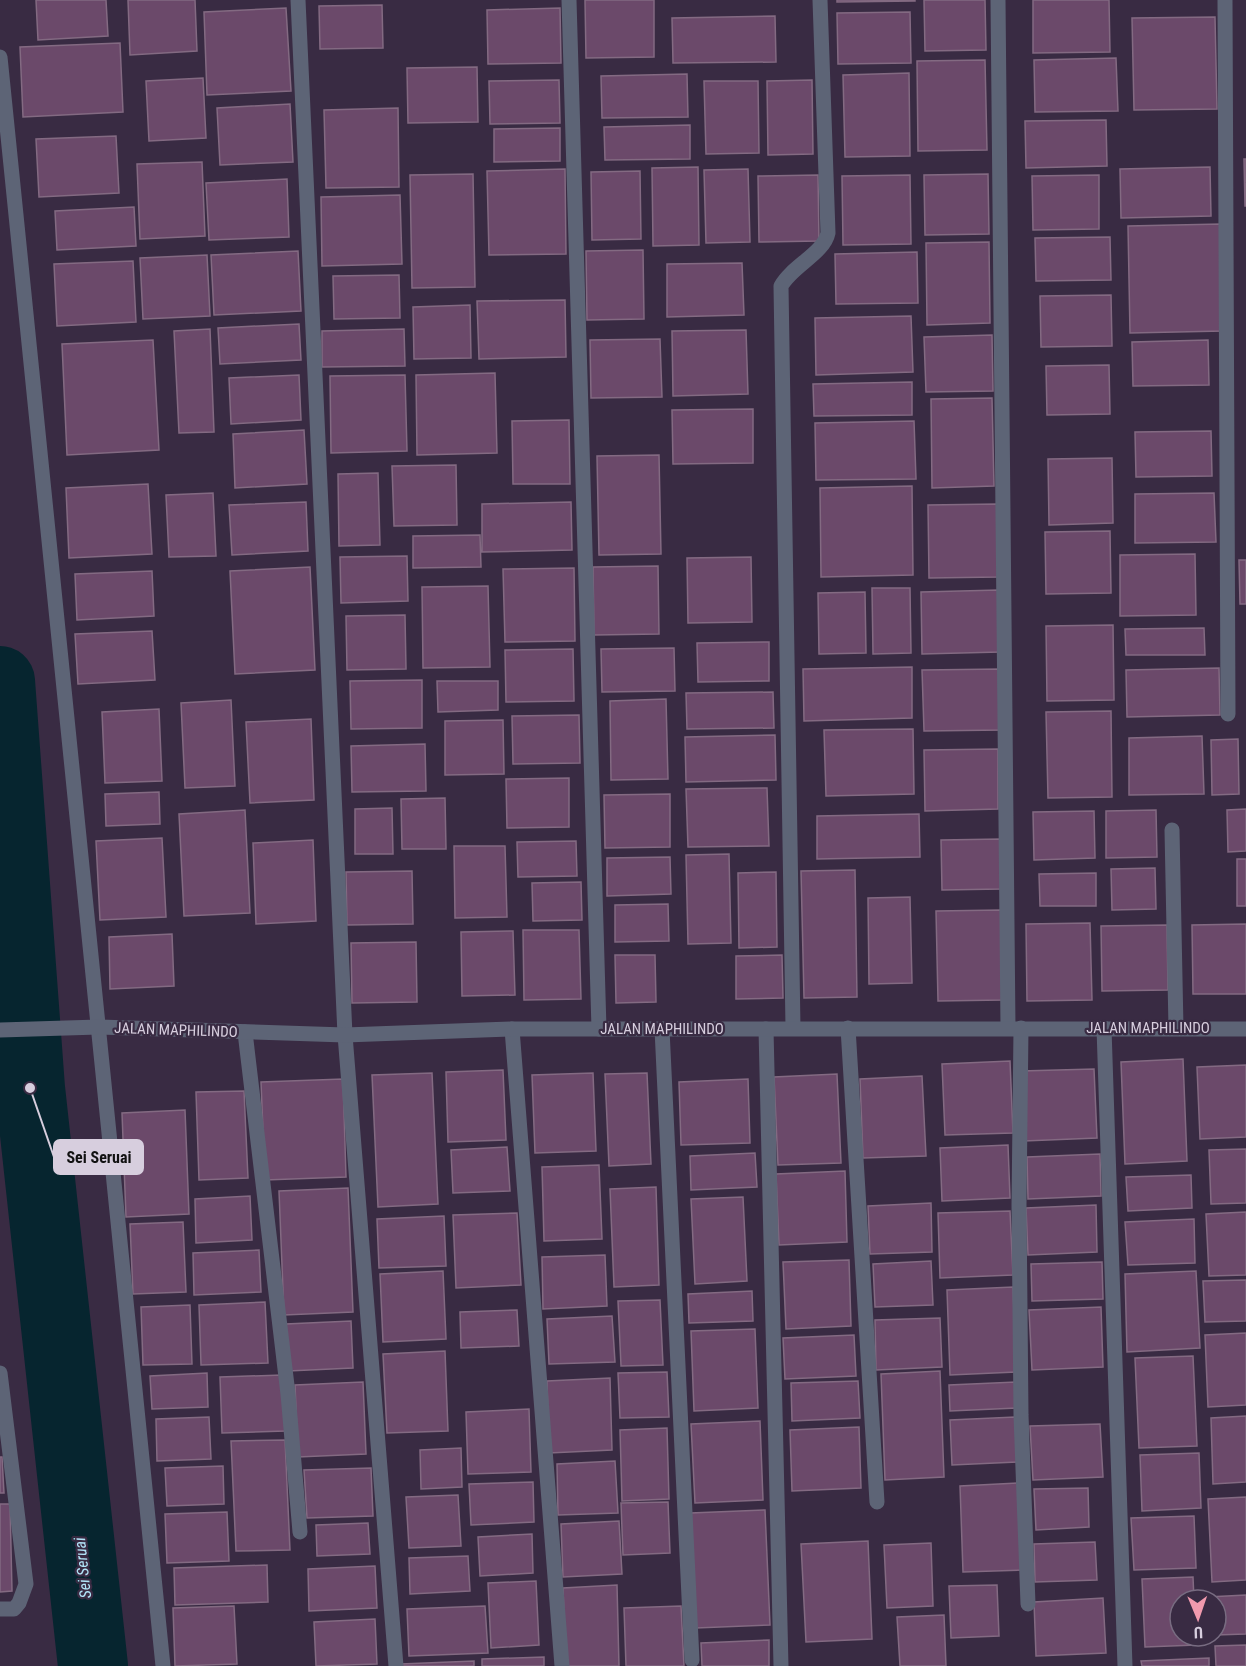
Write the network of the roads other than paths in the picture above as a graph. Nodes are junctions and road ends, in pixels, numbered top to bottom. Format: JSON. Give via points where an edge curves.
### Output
{"nodes":[{"id":1,"x":298,"y":0,"type":"edge"},
{"id":2,"x":569,"y":0,"type":"edge"},
{"id":3,"x":820,"y":0,"type":"edge"},
{"id":4,"x":998,"y":0,"type":"edge"},
{"id":5,"x":1225,"y":0,"type":"edge"},
{"id":6,"x":0,"y":57,"type":"edge"},
{"id":7,"x":1228,"y":714,"type":"dead end"},
{"id":8,"x":1172,"y":830,"type":"dead end"},
{"id":9,"x":99,"y":1028,"type":"junction"},
{"id":10,"x":793,"y":1028,"type":"junction"},
{"id":11,"x":848,"y":1028,"type":"junction"},
{"id":12,"x":1014,"y":1028,"type":"junction"},
{"id":13,"x":1104,"y":1028,"type":"junction"},
{"id":14,"x":512,"y":1029,"type":"junction"},
{"id":15,"x":599,"y":1029,"type":"junction"},
{"id":16,"x":662,"y":1029,"type":"junction"},
{"id":17,"x":766,"y":1029,"type":"junction"},
{"id":18,"x":1176,"y":1029,"type":"junction"},
{"id":19,"x":1246,"y":1029,"type":"edge"},
{"id":20,"x":0,"y":1030,"type":"edge"},
{"id":21,"x":244,"y":1032,"type":"junction"},
{"id":22,"x":345,"y":1035,"type":"junction"},
{"id":23,"x":0,"y":1373,"type":"edge"},
{"id":24,"x":877,"y":1502,"type":"dead end"},
{"id":25,"x":300,"y":1532,"type":"dead end"},
{"id":26,"x":1028,"y":1604,"type":"dead end"},
{"id":27,"x":7,"y":1609,"type":"edge"},
{"id":28,"x":692,"y":1660,"type":"dead end"},
{"id":29,"x":163,"y":1666,"type":"edge"},
{"id":30,"x":396,"y":1666,"type":"edge"},
{"id":31,"x":562,"y":1666,"type":"edge"},
{"id":32,"x":781,"y":1666,"type":"edge"},
{"id":33,"x":1125,"y":1666,"type":"edge"}],
"edges":[{"from":1,"to":22,"type":"street"},
{"from":2,"to":15,"type":"street"},
{"from":3,"to":10,"type":"street","via":[[828,233],[822,245],[781,286]]},
{"from":4,"to":12,"type":"street"},
{"from":5,"to":7,"type":"street"},
{"from":6,"to":9,"type":"street"},
{"from":8,"to":18,"type":"street"},
{"from":9,"to":20,"type":"street","name":"JALAN MAPHILINDO"},
{"from":9,"to":21,"type":"street","name":"JALAN MAPHILINDO"},
{"from":9,"to":29,"type":"street"},
{"from":10,"to":11,"type":"street","name":"JALAN MAPHILINDO"},
{"from":10,"to":17,"type":"street","name":"JALAN MAPHILINDO"},
{"from":11,"to":12,"type":"street","name":"JALAN MAPHILINDO"},
{"from":11,"to":24,"type":"street"},
{"from":12,"to":13,"type":"street","name":"JALAN MAPHILINDO"},
{"from":12,"to":26,"type":"street"},
{"from":13,"to":18,"type":"street","name":"JALAN MAPHILINDO"},
{"from":13,"to":33,"type":"street"},
{"from":14,"to":15,"type":"street","name":"JALAN MAPHILINDO"},
{"from":14,"to":22,"type":"street","name":"JALAN MAPHILINDO"},
{"from":14,"to":31,"type":"street"},
{"from":15,"to":16,"type":"street","name":"JALAN MAPHILINDO"},
{"from":16,"to":17,"type":"street","name":"JALAN MAPHILINDO"},
{"from":16,"to":28,"type":"street"},
{"from":17,"to":32,"type":"street"},
{"from":18,"to":19,"type":"street","name":"JALAN MAPHILINDO"},
{"from":21,"to":22,"type":"street","name":"JALAN MAPHILINDO"},
{"from":21,"to":25,"type":"street","via":[[288,1394]]},
{"from":22,"to":30,"type":"street"},
{"from":23,"to":27,"type":"street","via":[[26,1584],[19,1603]]}]}
